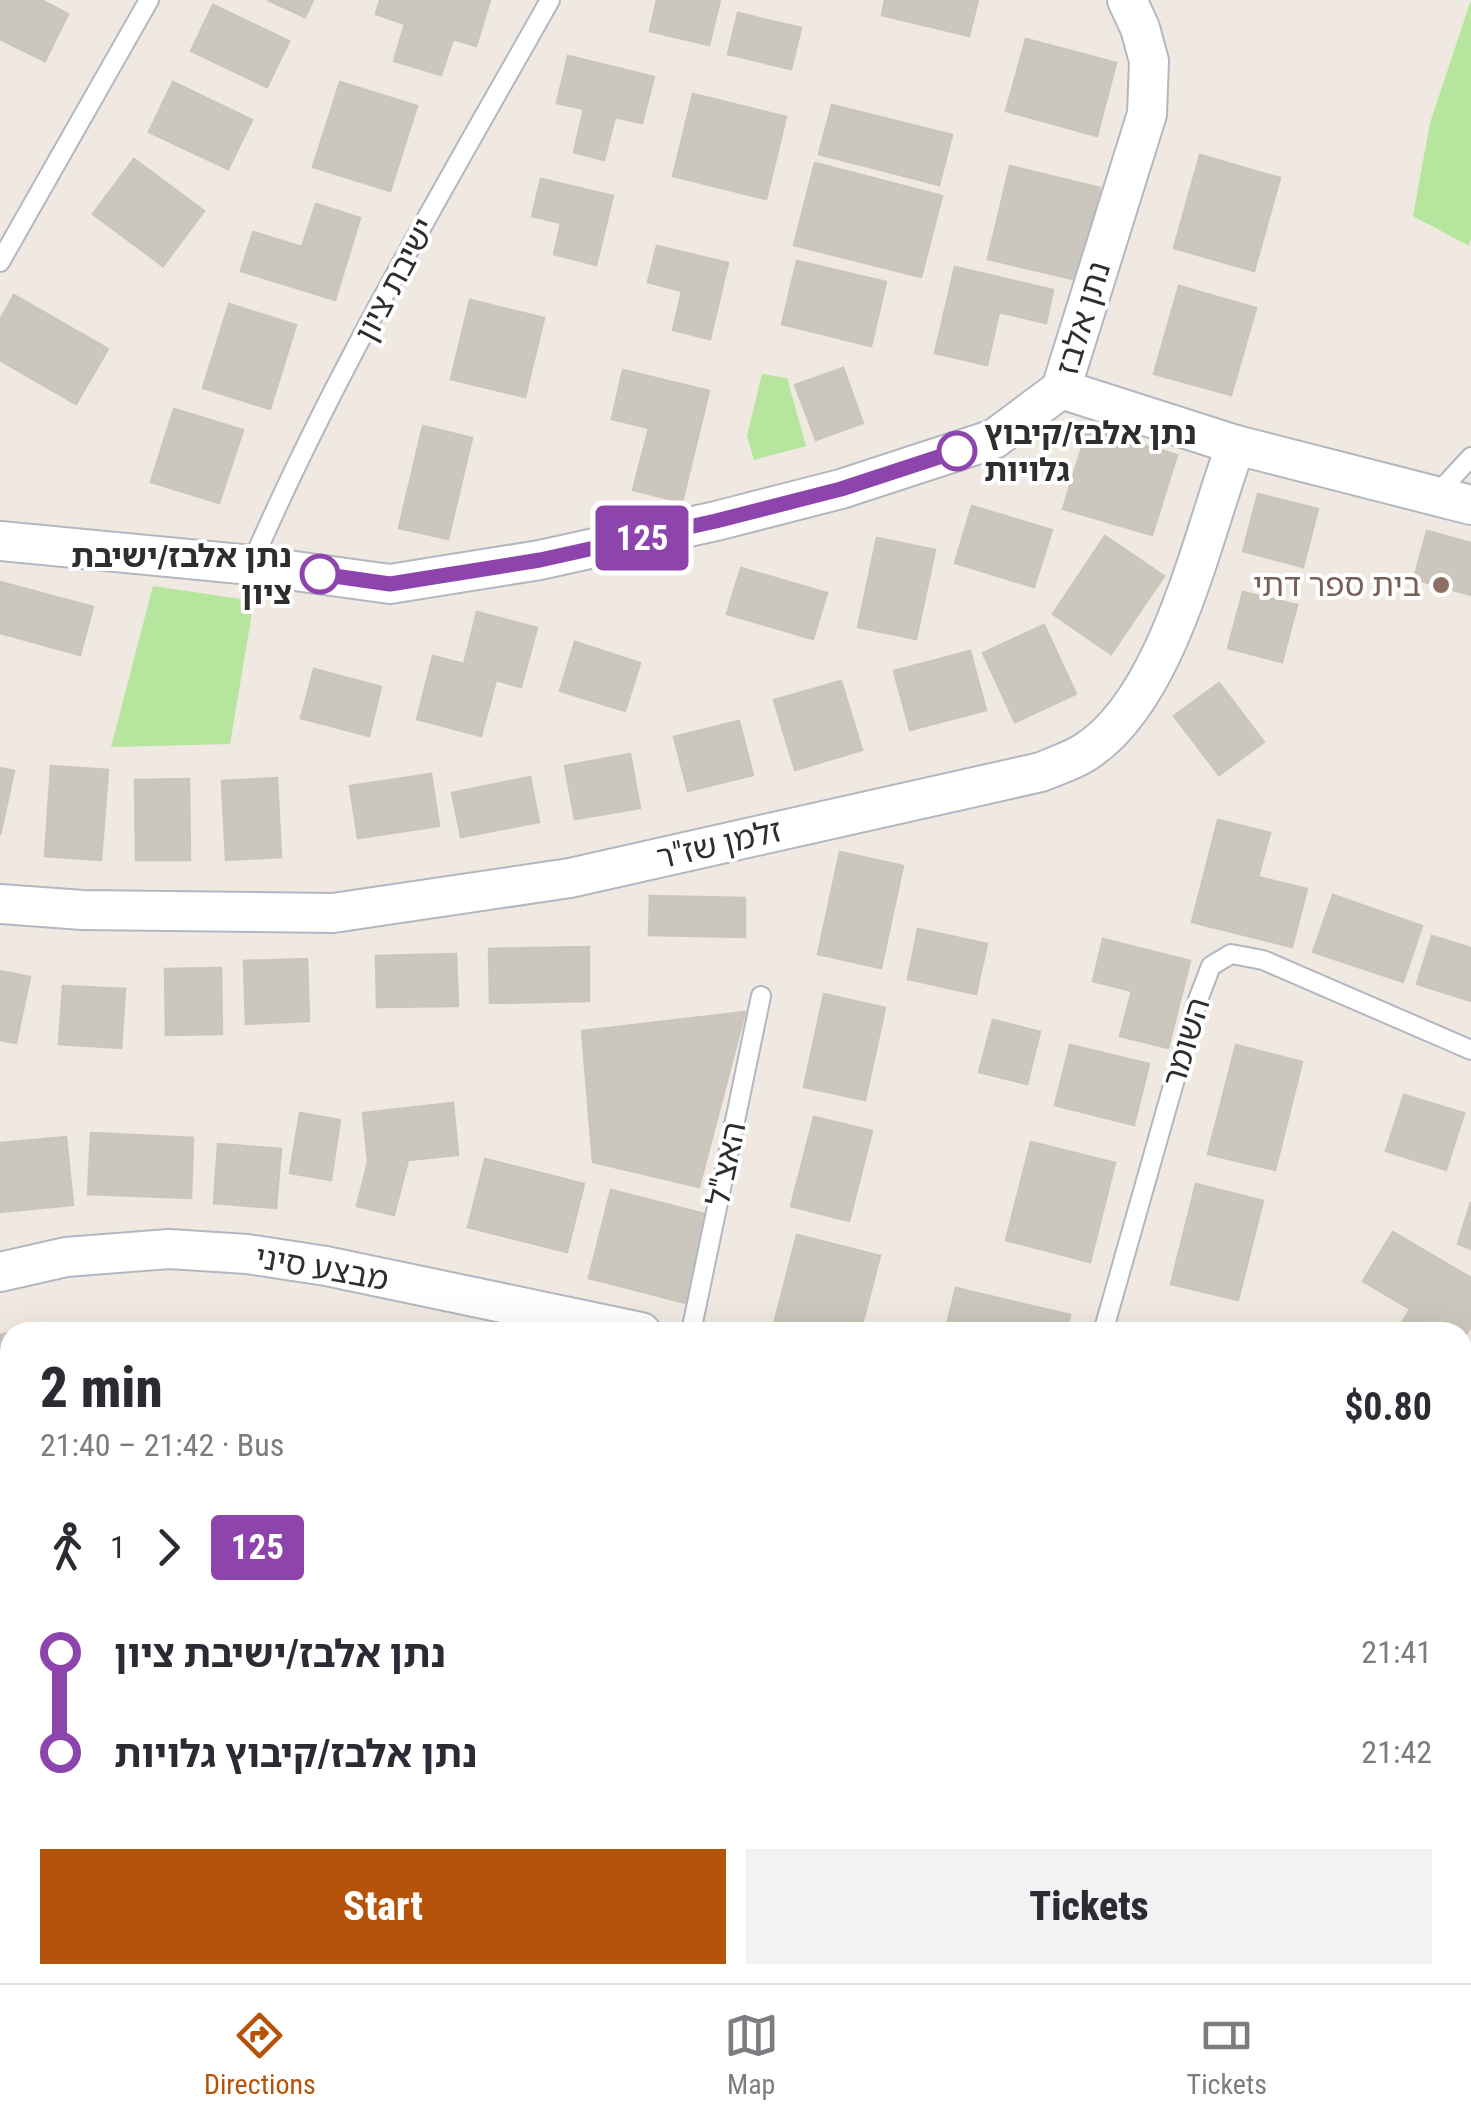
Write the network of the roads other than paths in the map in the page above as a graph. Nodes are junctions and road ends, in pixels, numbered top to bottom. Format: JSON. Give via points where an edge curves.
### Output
{"nodes":[{"id":1,"x":149,"y":0,"type":"edge"},
{"id":2,"x":550,"y":0,"type":"edge"},
{"id":3,"x":1127,"y":0,"type":"edge"},
{"id":4,"x":0,"y":262,"type":"edge"},
{"id":5,"x":1060,"y":390,"type":"junction"},
{"id":6,"x":1236,"y":445,"type":"junction"},
{"id":7,"x":1471,"y":457,"type":"edge"},
{"id":8,"x":1453,"y":501,"type":"edge"},
{"id":9,"x":0,"y":541,"type":"edge"},
{"id":10,"x":251,"y":565,"type":"junction"},
{"id":11,"x":0,"y":904,"type":"edge"},
{"id":12,"x":761,"y":996,"type":"dead end"},
{"id":13,"x":1471,"y":1050,"type":"edge"},
{"id":14,"x":0,"y":1272,"type":"edge"},
{"id":15,"x":594,"y":1322,"type":"edge"},
{"id":16,"x":693,"y":1322,"type":"edge"},
{"id":17,"x":1106,"y":1322,"type":"edge"}],
"edges":[{"from":1,"to":4,"type":"lane"},
{"from":2,"to":10,"type":"lane","name":"ישיבת ציון","via":[[416,238]]},
{"from":3,"to":5,"type":"street","name":"נתן אלבז","via":[[1149,61],[1147,114]]},
{"from":5,"to":6,"type":"street"},
{"from":5,"to":10,"type":"street","name":"נתן אלבז","via":[[977,445],[841,489],[540,560],[390,584]]},
{"from":6,"to":8,"type":"street"},
{"from":6,"to":11,"type":"street","name":"זלמן שז\"ר","via":[[1179,615],[1148,682],[1085,752],[1041,772],[570,878],[333,913]]},
{"from":7,"to":8,"type":"lane"},
{"from":9,"to":10,"type":"street","name":"נתן אלבז"},
{"from":12,"to":16,"type":"lane","name":"האצ\"ל"},
{"from":13,"to":17,"type":"lane","name":"השומר","via":[[1263,960],[1232,954],[1211,966]]},
{"from":14,"to":15,"type":"street","name":"מבצע סיני","via":[[66,1257],[169,1248],[247,1254]]}]}
